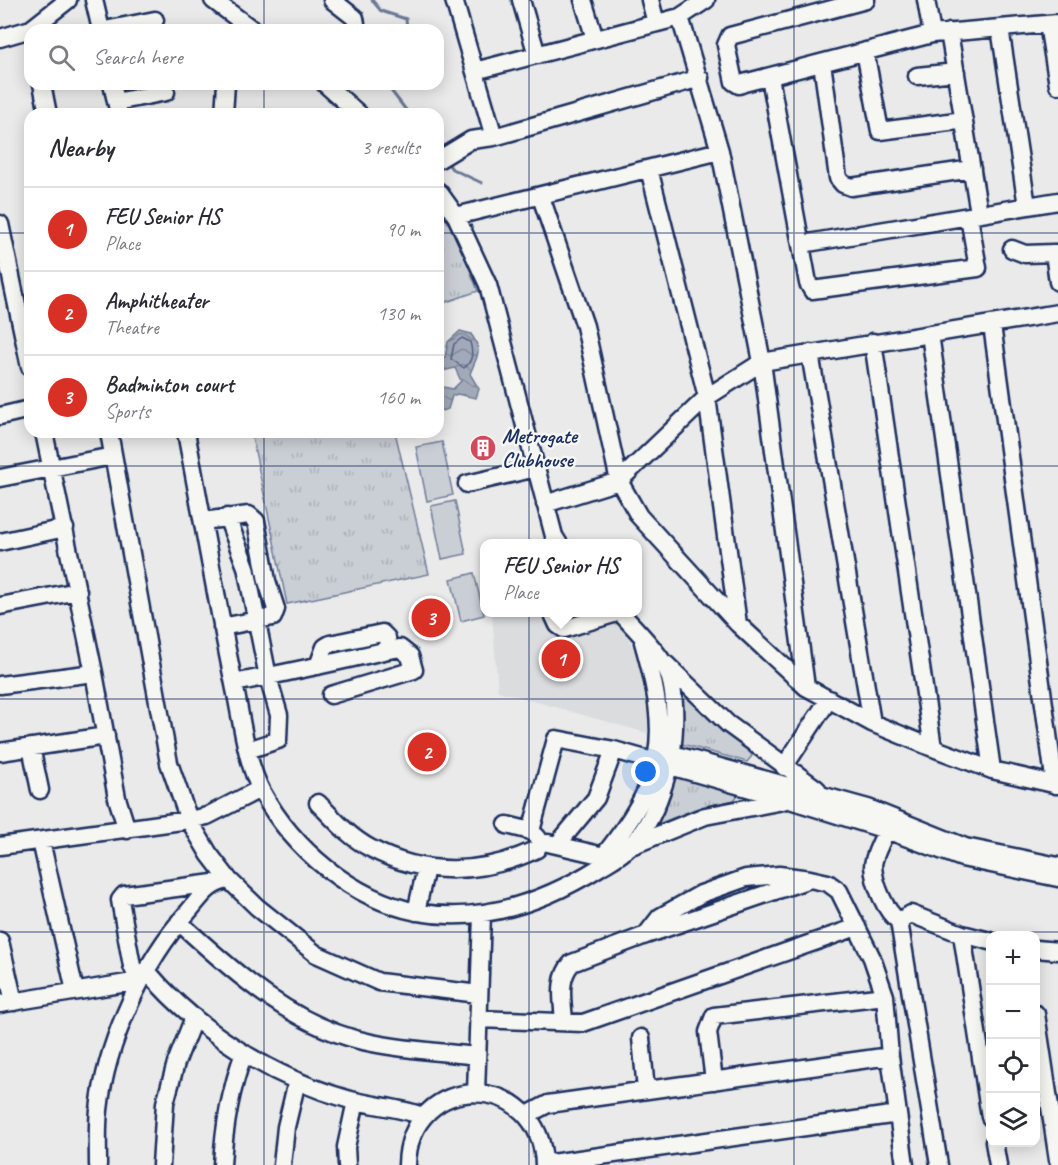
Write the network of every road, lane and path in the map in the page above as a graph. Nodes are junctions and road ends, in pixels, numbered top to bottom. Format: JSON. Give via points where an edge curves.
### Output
{"nodes":[{"id":1,"x":68,"y":0,"type":"edge"},
{"id":2,"x":94,"y":0,"type":"edge"},
{"id":3,"x":213,"y":0,"type":"edge"},
{"id":4,"x":332,"y":0,"type":"edge"},
{"id":5,"x":454,"y":0,"type":"edge"},
{"id":6,"x":521,"y":0,"type":"edge"},
{"id":7,"x":583,"y":0,"type":"edge"},
{"id":8,"x":650,"y":0,"type":"edge"},
{"id":9,"x":706,"y":0,"type":"edge"},
{"id":10,"x":866,"y":0,"type":"edge"},
{"id":11,"x":926,"y":0,"type":"edge"},
{"id":12,"x":229,"y":13,"type":"junction"},
{"id":13,"x":680,"y":17,"type":"junction"},
{"id":14,"x":155,"y":20,"type":"dead end"},
{"id":15,"x":656,"y":23,"type":"junction"},
{"id":16,"x":37,"y":24,"type":"edge"},
{"id":17,"x":101,"y":24,"type":"edge"},
{"id":18,"x":134,"y":24,"type":"edge"},
{"id":19,"x":229,"y":24,"type":"edge"},
{"id":20,"x":245,"y":24,"type":"edge"},
{"id":21,"x":356,"y":24,"type":"edge"},
{"id":22,"x":1053,"y":24,"type":"edge"},
{"id":23,"x":1000,"y":28,"type":"junction"},
{"id":24,"x":24,"y":31,"type":"edge"},
{"id":25,"x":950,"y":32,"type":"junction"},
{"id":26,"x":932,"y":34,"type":"junction"},
{"id":27,"x":0,"y":38,"type":"edge"},
{"id":28,"x":595,"y":39,"type":"junction"},
{"id":29,"x":865,"y":51,"type":"junction"},
{"id":30,"x":537,"y":55,"type":"junction"},
{"id":31,"x":822,"y":63,"type":"junction"},
{"id":32,"x":475,"y":71,"type":"junction"},
{"id":33,"x":956,"y":72,"type":"junction"},
{"id":34,"x":917,"y":76,"type":"dead end"},
{"id":35,"x":770,"y":77,"type":"junction"},
{"id":36,"x":700,"y":78,"type":"junction"},
{"id":37,"x":1058,"y":85,"type":"edge"},
{"id":38,"x":43,"y":90,"type":"edge"},
{"id":39,"x":113,"y":90,"type":"edge"},
{"id":40,"x":226,"y":90,"type":"edge"},
{"id":41,"x":332,"y":90,"type":"edge"},
{"id":42,"x":166,"y":92,"type":"dead end"},
{"id":43,"x":47,"y":108,"type":"edge"},
{"id":44,"x":117,"y":108,"type":"edge"},
{"id":45,"x":224,"y":108,"type":"edge"},
{"id":46,"x":352,"y":108,"type":"edge"},
{"id":47,"x":964,"y":120,"type":"junction"},
{"id":48,"x":494,"y":137,"type":"junction"},
{"id":49,"x":720,"y":151,"type":"junction"},
{"id":50,"x":444,"y":156,"type":"edge"},
{"id":51,"x":649,"y":169,"type":"junction"},
{"id":52,"x":972,"y":169,"type":"junction"},
{"id":53,"x":541,"y":197,"type":"junction"},
{"id":54,"x":444,"y":199,"type":"edge"},
{"id":55,"x":1058,"y":201,"type":"edge"},
{"id":56,"x":1027,"y":206,"type":"junction"},
{"id":57,"x":974,"y":215,"type":"junction"},
{"id":58,"x":456,"y":216,"type":"junction"},
{"id":59,"x":0,"y":224,"type":"edge"},
{"id":60,"x":802,"y":244,"type":"junction"},
{"id":61,"x":1012,"y":249,"type":"dead end"},
{"id":62,"x":1056,"y":253,"type":"edge"},
{"id":63,"x":1058,"y":282,"type":"edge"},
{"id":64,"x":1058,"y":313,"type":"edge"},
{"id":65,"x":992,"y":325,"type":"junction"},
{"id":66,"x":930,"y":334,"type":"junction"},
{"id":67,"x":24,"y":338,"type":"edge"},
{"id":68,"x":873,"y":342,"type":"junction"},
{"id":69,"x":810,"y":353,"type":"junction"},
{"id":70,"x":762,"y":362,"type":"junction"},
{"id":71,"x":707,"y":397,"type":"junction"},
{"id":72,"x":24,"y":410,"type":"edge"},
{"id":73,"x":0,"y":416,"type":"edge"},
{"id":74,"x":46,"y":438,"type":"edge"},
{"id":75,"x":110,"y":438,"type":"edge"},
{"id":76,"x":187,"y":438,"type":"edge"},
{"id":77,"x":113,"y":456,"type":"junction"},
{"id":78,"x":53,"y":468,"type":"junction"},
{"id":79,"x":536,"y":468,"type":"junction"},
{"id":80,"x":0,"y":478,"type":"edge"},
{"id":81,"x":619,"y":481,"type":"junction"},
{"id":82,"x":467,"y":484,"type":"dead end"},
{"id":83,"x":545,"y":504,"type":"junction"},
{"id":84,"x":227,"y":517,"type":"junction"},
{"id":85,"x":203,"y":521,"type":"junction"},
{"id":86,"x":65,"y":528,"type":"junction"},
{"id":87,"x":554,"y":539,"type":"edge"},
{"id":88,"x":0,"y":542,"type":"edge"},
{"id":89,"x":78,"y":591,"type":"junction"},
{"id":90,"x":0,"y":606,"type":"edge"},
{"id":91,"x":554,"y":617,"type":"edge"},
{"id":92,"x":604,"y":617,"type":"edge"},
{"id":93,"x":624,"y":617,"type":"edge"},
{"id":94,"x":258,"y":621,"type":"junction"},
{"id":95,"x":738,"y":624,"type":"junction"},
{"id":96,"x":222,"y":627,"type":"junction"},
{"id":97,"x":642,"y":638,"type":"junction"},
{"id":98,"x":663,"y":661,"type":"junction"},
{"id":99,"x":94,"y":673,"type":"junction"},
{"id":100,"x":268,"y":676,"type":"junction"},
{"id":101,"x":234,"y":683,"type":"junction"},
{"id":102,"x":0,"y":685,"type":"edge"},
{"id":103,"x":806,"y":687,"type":"junction"},
{"id":104,"x":331,"y":695,"type":"dead end"},
{"id":105,"x":829,"y":699,"type":"junction"},
{"id":106,"x":872,"y":723,"type":"junction"},
{"id":107,"x":106,"y":736,"type":"junction"},
{"id":108,"x":32,"y":747,"type":"junction"},
{"id":109,"x":933,"y":748,"type":"junction"},
{"id":110,"x":248,"y":750,"type":"junction"},
{"id":111,"x":614,"y":750,"type":"junction"},
{"id":112,"x":0,"y":752,"type":"edge"},
{"id":113,"x":664,"y":759,"type":"junction"},
{"id":114,"x":783,"y":767,"type":"junction"},
{"id":115,"x":992,"y":770,"type":"junction"},
{"id":116,"x":1057,"y":785,"type":"edge"},
{"id":117,"x":260,"y":789,"type":"junction"},
{"id":118,"x":40,"y":790,"type":"dead end"},
{"id":119,"x":828,"y":797,"type":"junction"},
{"id":120,"x":790,"y":800,"type":"junction"},
{"id":121,"x":318,"y":803,"type":"dead end"},
{"id":122,"x":189,"y":820,"type":"junction"},
{"id":123,"x":507,"y":825,"type":"dead end"},
{"id":124,"x":127,"y":830,"type":"junction"},
{"id":125,"x":886,"y":830,"type":"junction"},
{"id":126,"x":41,"y":841,"type":"junction"},
{"id":127,"x":542,"y":841,"type":"junction"},
{"id":128,"x":0,"y":846,"type":"edge"},
{"id":129,"x":630,"y":847,"type":"junction"},
{"id":130,"x":607,"y":858,"type":"junction"},
{"id":131,"x":1058,"y":866,"type":"edge"},
{"id":132,"x":426,"y":867,"type":"junction"},
{"id":133,"x":1058,"y":878,"type":"edge"},
{"id":134,"x":221,"y":881,"type":"junction"},
{"id":135,"x":416,"y":912,"type":"junction"},
{"id":136,"x":482,"y":914,"type":"junction"},
{"id":137,"x":899,"y":921,"type":"junction"},
{"id":138,"x":178,"y":922,"type":"junction"},
{"id":139,"x":857,"y":927,"type":"junction"},
{"id":140,"x":962,"y":934,"type":"junction"},
{"id":141,"x":986,"y":940,"type":"edge"},
{"id":142,"x":0,"y":941,"type":"edge"},
{"id":143,"x":1040,"y":949,"type":"edge"},
{"id":144,"x":1058,"y":951,"type":"edge"},
{"id":145,"x":142,"y":975,"type":"junction"},
{"id":146,"x":75,"y":991,"type":"junction"},
{"id":147,"x":479,"y":994,"type":"junction"},
{"id":148,"x":885,"y":996,"type":"junction"},
{"id":149,"x":7,"y":1003,"type":"edge"},
{"id":150,"x":194,"y":1017,"type":"junction"},
{"id":151,"x":478,"y":1019,"type":"junction"},
{"id":152,"x":564,"y":1022,"type":"junction"},
{"id":153,"x":641,"y":1038,"type":"dead end"},
{"id":154,"x":1039,"y":1039,"type":"edge"},
{"id":155,"x":244,"y":1053,"type":"junction"},
{"id":156,"x":477,"y":1056,"type":"junction"},
{"id":157,"x":890,"y":1056,"type":"junction"},
{"id":158,"x":297,"y":1081,"type":"junction"},
{"id":159,"x":714,"y":1081,"type":"junction"},
{"id":160,"x":646,"y":1090,"type":"junction"},
{"id":161,"x":476,"y":1093,"type":"junction"},
{"id":162,"x":986,"y":1093,"type":"edge"},
{"id":163,"x":356,"y":1101,"type":"junction"},
{"id":164,"x":898,"y":1114,"type":"junction"},
{"id":165,"x":526,"y":1115,"type":"junction"},
{"id":166,"x":423,"y":1116,"type":"junction"},
{"id":167,"x":995,"y":1147,"type":"edge"},
{"id":168,"x":1058,"y":1160,"type":"edge"},
{"id":169,"x":544,"y":1164,"type":"edge"},
{"id":170,"x":98,"y":1165,"type":"edge"},
{"id":171,"x":161,"y":1165,"type":"edge"},
{"id":172,"x":222,"y":1165,"type":"edge"},
{"id":173,"x":282,"y":1165,"type":"edge"},
{"id":174,"x":347,"y":1165,"type":"edge"},
{"id":175,"x":407,"y":1165,"type":"edge"},
{"id":176,"x":905,"y":1165,"type":"edge"},
{"id":177,"x":939,"y":1165,"type":"edge"},
{"id":178,"x":998,"y":1165,"type":"edge"}],
"edges":[{"from":1,"to":16,"type":"street"},
{"from":2,"to":17,"type":"street"},
{"from":3,"to":12,"type":"street"},
{"from":4,"to":21,"type":"street","via":[[355,18]]},
{"from":5,"to":32,"type":"street"},
{"from":6,"to":30,"type":"street"},
{"from":7,"to":28,"type":"street"},
{"from":8,"to":15,"type":"street"},
{"from":9,"to":13,"type":"street"},
{"from":10,"to":35,"type":"street","via":[[726,40],[734,82],[739,85]]},
{"from":11,"to":26,"type":"street"},
{"from":12,"to":19,"type":"street"},
{"from":12,"to":20,"type":"street"},
{"from":13,"to":15,"type":"street"},
{"from":13,"to":36,"type":"street"},
{"from":14,"to":18,"type":"street"},
{"from":15,"to":28,"type":"street"},
{"from":22,"to":23,"type":"street"},
{"from":22,"to":37,"type":"street"},
{"from":23,"to":25,"type":"street"},
{"from":23,"to":56,"type":"street"},
{"from":24,"to":27,"type":"street"},
{"from":25,"to":26,"type":"street"},
{"from":25,"to":33,"type":"street"},
{"from":26,"to":29,"type":"street"},
{"from":28,"to":30,"type":"street"},
{"from":29,"to":31,"type":"street"},
{"from":29,"to":47,"type":"street","via":[[880,131]]},
{"from":30,"to":32,"type":"street"},
{"from":31,"to":35,"type":"street"},
{"from":31,"to":52,"type":"street","via":[[838,178],[843,184],[851,187]]},
{"from":32,"to":48,"type":"street"},
{"from":33,"to":34,"type":"street"},
{"from":33,"to":47,"type":"street"},
{"from":35,"to":60,"type":"street"},
{"from":36,"to":48,"type":"street"},
{"from":36,"to":49,"type":"street"},
{"from":38,"to":43,"type":"street"},
{"from":39,"to":44,"type":"street"},
{"from":40,"to":45,"type":"street"},
{"from":41,"to":46,"type":"street"},
{"from":42,"to":44,"type":"street"},
{"from":47,"to":52,"type":"street"},
{"from":48,"to":50,"type":"street","via":[[471,140]]},
{"from":49,"to":51,"type":"street"},
{"from":49,"to":70,"type":"street"},
{"from":51,"to":53,"type":"street"},
{"from":51,"to":71,"type":"street"},
{"from":52,"to":57,"type":"street"},
{"from":53,"to":58,"type":"street"},
{"from":53,"to":81,"type":"street","via":[[585,326]]},
{"from":54,"to":58,"type":"street"},
{"from":55,"to":56,"type":"street"},
{"from":56,"to":57,"type":"street"},
{"from":57,"to":60,"type":"street"},
{"from":57,"to":60,"type":"street","via":[[978,268],[813,290],[808,283]]},
{"from":58,"to":79,"type":"street","via":[[488,285]]},
{"from":59,"to":67,"type":"street"},
{"from":61,"to":62,"type":"street","via":[[1025,254]]},
{"from":62,"to":63,"type":"street"},
{"from":64,"to":65,"type":"street"},
{"from":65,"to":66,"type":"street"},
{"from":65,"to":116,"type":"street"},
{"from":66,"to":68,"type":"street"},
{"from":66,"to":115,"type":"street"},
{"from":68,"to":69,"type":"street"},
{"from":68,"to":109,"type":"street"},
{"from":69,"to":70,"type":"street"},
{"from":69,"to":106,"type":"street"},
{"from":70,"to":71,"type":"street"},
{"from":70,"to":103,"type":"street"},
{"from":71,"to":81,"type":"street"},
{"from":71,"to":95,"type":"street"},
{"from":72,"to":73,"type":"street"},
{"from":74,"to":78,"type":"street"},
{"from":75,"to":77,"type":"street"},
{"from":76,"to":85,"type":"street"},
{"from":77,"to":78,"type":"street"},
{"from":77,"to":122,"type":"street","via":[[169,763]]},
{"from":78,"to":80,"type":"street"},
{"from":78,"to":86,"type":"street"},
{"from":79,"to":82,"type":"street"},
{"from":79,"to":83,"type":"street"},
{"from":81,"to":83,"type":"street"},
{"from":81,"to":95,"type":"street","via":[[639,516]]},
{"from":83,"to":87,"type":"street"},
{"from":84,"to":85,"type":"street"},
{"from":84,"to":94,"type":"street","via":[[246,567]]},
{"from":84,"to":94,"type":"street","via":[[249,515],[256,521],[276,609],[273,617]]},
{"from":85,"to":96,"type":"street"},
{"from":86,"to":88,"type":"street"},
{"from":86,"to":89,"type":"street"},
{"from":89,"to":90,"type":"street"},
{"from":89,"to":99,"type":"street"},
{"from":91,"to":92,"type":"street","via":[[564,629]]},
{"from":93,"to":97,"type":"street"},
{"from":94,"to":96,"type":"street"},
{"from":94,"to":100,"type":"street"},
{"from":95,"to":103,"type":"street"},
{"from":96,"to":101,"type":"street"},
{"from":97,"to":98,"type":"street"},
{"from":97,"to":113,"type":"street","via":[[659,705]]},
{"from":98,"to":113,"type":"street","via":[[673,699]]},
{"from":98,"to":114,"type":"street","via":[[728,724]]},
{"from":99,"to":102,"type":"street"},
{"from":99,"to":107,"type":"street"},
{"from":100,"to":101,"type":"street"},
{"from":100,"to":104,"type":"street","via":[[400,648],[410,656],[414,670]]},
{"from":100,"to":110,"type":"street","via":[[279,715],[278,740]]},
{"from":101,"to":110,"type":"street"},
{"from":103,"to":105,"type":"street"},
{"from":105,"to":106,"type":"street"},
{"from":105,"to":114,"type":"street"},
{"from":106,"to":109,"type":"street"},
{"from":107,"to":108,"type":"street"},
{"from":107,"to":124,"type":"street"},
{"from":108,"to":112,"type":"street"},
{"from":108,"to":118,"type":"street"},
{"from":109,"to":115,"type":"street"},
{"from":110,"to":117,"type":"street"},
{"from":111,"to":113,"type":"street"},
{"from":111,"to":127,"type":"street","via":[[596,798]]},
{"from":111,"to":127,"type":"street","via":[[556,739]]},
{"from":113,"to":119,"type":"street"},
{"from":113,"to":120,"type":"street"},
{"from":113,"to":129,"type":"street","via":[[647,821]]},
{"from":113,"to":130,"type":"street"},
{"from":114,"to":119,"type":"street"},
{"from":115,"to":116,"type":"street"},
{"from":117,"to":122,"type":"street","via":[[207,816]]},
{"from":117,"to":135,"type":"street","via":[[309,855],[342,880]]},
{"from":119,"to":131,"type":"street","via":[[868,808],[965,847]]},
{"from":120,"to":125,"type":"street"},
{"from":120,"to":129,"type":"street","via":[[705,816]]},
{"from":121,"to":132,"type":"street","via":[[369,848]]},
{"from":122,"to":124,"type":"street"},
{"from":122,"to":134,"type":"street"},
{"from":123,"to":127,"type":"street"},
{"from":124,"to":126,"type":"street"},
{"from":125,"to":133,"type":"street","via":[[962,858]]},
{"from":125,"to":137,"type":"street","via":[[873,868],[884,906]]},
{"from":126,"to":128,"type":"street"},
{"from":126,"to":146,"type":"street"},
{"from":127,"to":130,"type":"street"},
{"from":127,"to":132,"type":"street","via":[[512,861],[489,867]]},
{"from":129,"to":130,"type":"street"},
{"from":130,"to":136,"type":"street","via":[[590,873],[532,901]]},
{"from":132,"to":135,"type":"street"},
{"from":134,"to":138,"type":"street"},
{"from":134,"to":145,"type":"street","via":[[124,895],[120,900],[132,966]]},
{"from":134,"to":147,"type":"street","via":[[316,954],[380,982]]},
{"from":135,"to":136,"type":"street"},
{"from":136,"to":147,"type":"street"},
{"from":137,"to":140,"type":"street","via":[[911,914]]},
{"from":137,"to":177,"type":"street"},
{"from":138,"to":145,"type":"street"},
{"from":138,"to":156,"type":"street","via":[[235,973],[322,1028],[370,1043]]},
{"from":139,"to":148,"type":"street"},
{"from":139,"to":152,"type":"street","via":[[583,1023]]},
{"from":139,"to":152,"type":"street","via":[[839,891],[828,883],[779,876],[746,878],[701,894],[660,917],[646,935],[572,963],[564,972],[562,984]]},
{"from":140,"to":141,"type":"street"},
{"from":140,"to":162,"type":"street"},
{"from":142,"to":149,"type":"street"},
{"from":143,"to":144,"type":"street"},
{"from":145,"to":146,"type":"street"},
{"from":145,"to":150,"type":"street"},
{"from":145,"to":170,"type":"street","via":[[116,1038],[99,1109]]},
{"from":146,"to":149,"type":"street"},
{"from":147,"to":151,"type":"street"},
{"from":148,"to":157,"type":"street"},
{"from":148,"to":159,"type":"street","via":[[714,1016],[708,1032]]},
{"from":150,"to":155,"type":"street"},
{"from":150,"to":171,"type":"street","via":[[165,1103]]},
{"from":151,"to":152,"type":"street"},
{"from":151,"to":156,"type":"street"},
{"from":153,"to":160,"type":"street"},
{"from":154,"to":168,"type":"street"},
{"from":155,"to":158,"type":"street"},
{"from":155,"to":172,"type":"street","via":[[224,1119]]},
{"from":156,"to":161,"type":"street"},
{"from":157,"to":159,"type":"street"},
{"from":157,"to":164,"type":"street"},
{"from":158,"to":163,"type":"street"},
{"from":158,"to":173,"type":"street"},
{"from":159,"to":160,"type":"street"},
{"from":160,"to":165,"type":"street","via":[[548,1104]]},
{"from":161,"to":165,"type":"street","via":[[504,1099]]},
{"from":161,"to":166,"type":"street","via":[[447,1099]]},
{"from":163,"to":166,"type":"street"},
{"from":163,"to":174,"type":"street","via":[[346,1147]]},
{"from":164,"to":169,"type":"street"},
{"from":164,"to":176,"type":"street"},
{"from":165,"to":169,"type":"street","via":[[543,1146]]},
{"from":166,"to":175,"type":"street","via":[[407,1150]]},
{"from":167,"to":178,"type":"street"}]}
